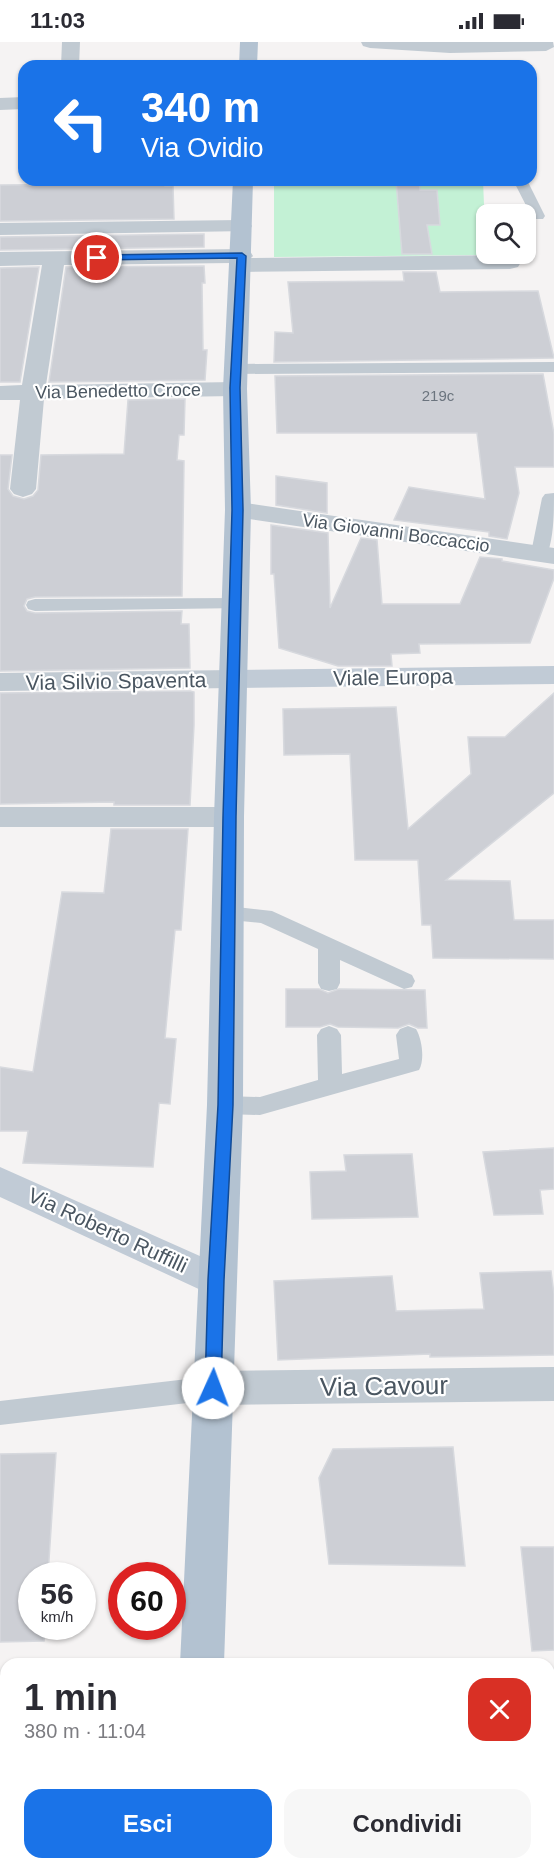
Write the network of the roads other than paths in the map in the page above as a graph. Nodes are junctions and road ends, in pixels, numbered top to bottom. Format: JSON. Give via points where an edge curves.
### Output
{"nodes":[{"id":1,"x":71,"y":42,"type":"edge"},
{"id":2,"x":249,"y":42,"type":"edge"},
{"id":3,"x":370,"y":42,"type":"edge"},
{"id":4,"x":546,"y":45,"type":"dead end"},
{"id":5,"x":70,"y":60,"type":"edge"},
{"id":6,"x":248,"y":60,"type":"edge"},
{"id":7,"x":18,"y":103,"type":"edge"},
{"id":8,"x":0,"y":104,"type":"edge"},
{"id":9,"x":243,"y":186,"type":"edge"},
{"id":10,"x":522,"y":186,"type":"edge"},
{"id":11,"x":528,"y":204,"type":"edge"},
{"id":12,"x":554,"y":215,"type":"edge"},
{"id":13,"x":536,"y":216,"type":"edge"},
{"id":14,"x":241,"y":226,"type":"junction"},
{"id":15,"x":0,"y":229,"type":"edge"},
{"id":16,"x":54,"y":258,"type":"junction"},
{"id":17,"x":476,"y":258,"type":"edge"},
{"id":18,"x":0,"y":259,"type":"edge"},
{"id":19,"x":241,"y":260,"type":"junction"},
{"id":20,"x":554,"y":367,"type":"edge"},
{"id":21,"x":236,"y":379,"type":"junction"},
{"id":22,"x":0,"y":393,"type":"edge"},
{"id":23,"x":33,"y":393,"type":"junction"},
{"id":24,"x":23,"y":489,"type":"dead end"},
{"id":25,"x":554,"y":498,"type":"edge"},
{"id":26,"x":237,"y":510,"type":"junction"},
{"id":27,"x":547,"y":554,"type":"edge"},
{"id":28,"x":235,"y":604,"type":"junction"},
{"id":29,"x":35,"y":605,"type":"dead end"},
{"id":30,"x":554,"y":675,"type":"edge"},
{"id":31,"x":233,"y":679,"type":"junction"},
{"id":32,"x":0,"y":682,"type":"edge"},
{"id":33,"x":0,"y":817,"type":"edge"},
{"id":34,"x":229,"y":817,"type":"junction"},
{"id":35,"x":228,"y":914,"type":"junction"},
{"id":36,"x":329,"y":945,"type":"junction"},
{"id":37,"x":404,"y":981,"type":"dead end"},
{"id":38,"x":329,"y":983,"type":"dead end"},
{"id":39,"x":330,"y":1035,"type":"dead end"},
{"id":40,"x":408,"y":1035,"type":"dead end"},
{"id":41,"x":330,"y":1086,"type":"junction"},
{"id":42,"x":225,"y":1105,"type":"junction"},
{"id":43,"x":0,"y":1180,"type":"edge"},
{"id":44,"x":216,"y":1280,"type":"junction"},
{"id":45,"x":554,"y":1384,"type":"edge"},
{"id":46,"x":213,"y":1388,"type":"junction"},
{"id":47,"x":0,"y":1413,"type":"edge"},
{"id":48,"x":202,"y":1658,"type":"edge"}],
"edges":[{"from":1,"to":5,"type":"street"},
{"from":2,"to":6,"type":"main road"},
{"from":3,"to":4,"type":"street","via":[[457,47]]},
{"from":7,"to":8,"type":"street"},
{"from":9,"to":14,"type":"main road"},
{"from":10,"to":11,"type":"lane"},
{"from":12,"to":13,"type":"lane"},
{"from":14,"to":15,"type":"street"},
{"from":14,"to":19,"type":"main road"},
{"from":16,"to":18,"type":"street"},
{"from":16,"to":19,"type":"street"},
{"from":16,"to":23,"type":"street"},
{"from":17,"to":19,"type":"street"},
{"from":19,"to":21,"type":"main road"},
{"from":20,"to":21,"type":"lane"},
{"from":21,"to":23,"type":"street","name":"Via Benedetto Croce"},
{"from":21,"to":26,"type":"main road"},
{"from":22,"to":23,"type":"street","name":"Via Benedetto Croce"},
{"from":23,"to":24,"type":"street"},
{"from":25,"to":27,"type":"lane"},
{"from":26,"to":27,"type":"street","name":"Via Giovanni Boccaccio"},
{"from":26,"to":28,"type":"main road"},
{"from":28,"to":29,"type":"lane"},
{"from":28,"to":31,"type":"main road"},
{"from":30,"to":31,"type":"street","name":"Viale Europa"},
{"from":31,"to":32,"type":"street","name":"Via Silvio Spaventa"},
{"from":31,"to":34,"type":"main road"},
{"from":33,"to":34,"type":"street"},
{"from":34,"to":35,"type":"main road"},
{"from":35,"to":36,"type":"lane","via":[[264,916]]},
{"from":35,"to":42,"type":"main road"},
{"from":36,"to":37,"type":"lane"},
{"from":36,"to":38,"type":"lane"},
{"from":39,"to":41,"type":"lane"},
{"from":40,"to":41,"type":"lane","via":[[411,1064]]},
{"from":41,"to":42,"type":"lane","via":[[260,1106]]},
{"from":42,"to":44,"type":"main road"},
{"from":43,"to":44,"type":"street","name":"Via Roberto Ruffilli"},
{"from":44,"to":46,"type":"main road"},
{"from":45,"to":46,"type":"street","name":"Via Cavour"},
{"from":46,"to":47,"type":"lane"},
{"from":46,"to":48,"type":"main road"}]}
